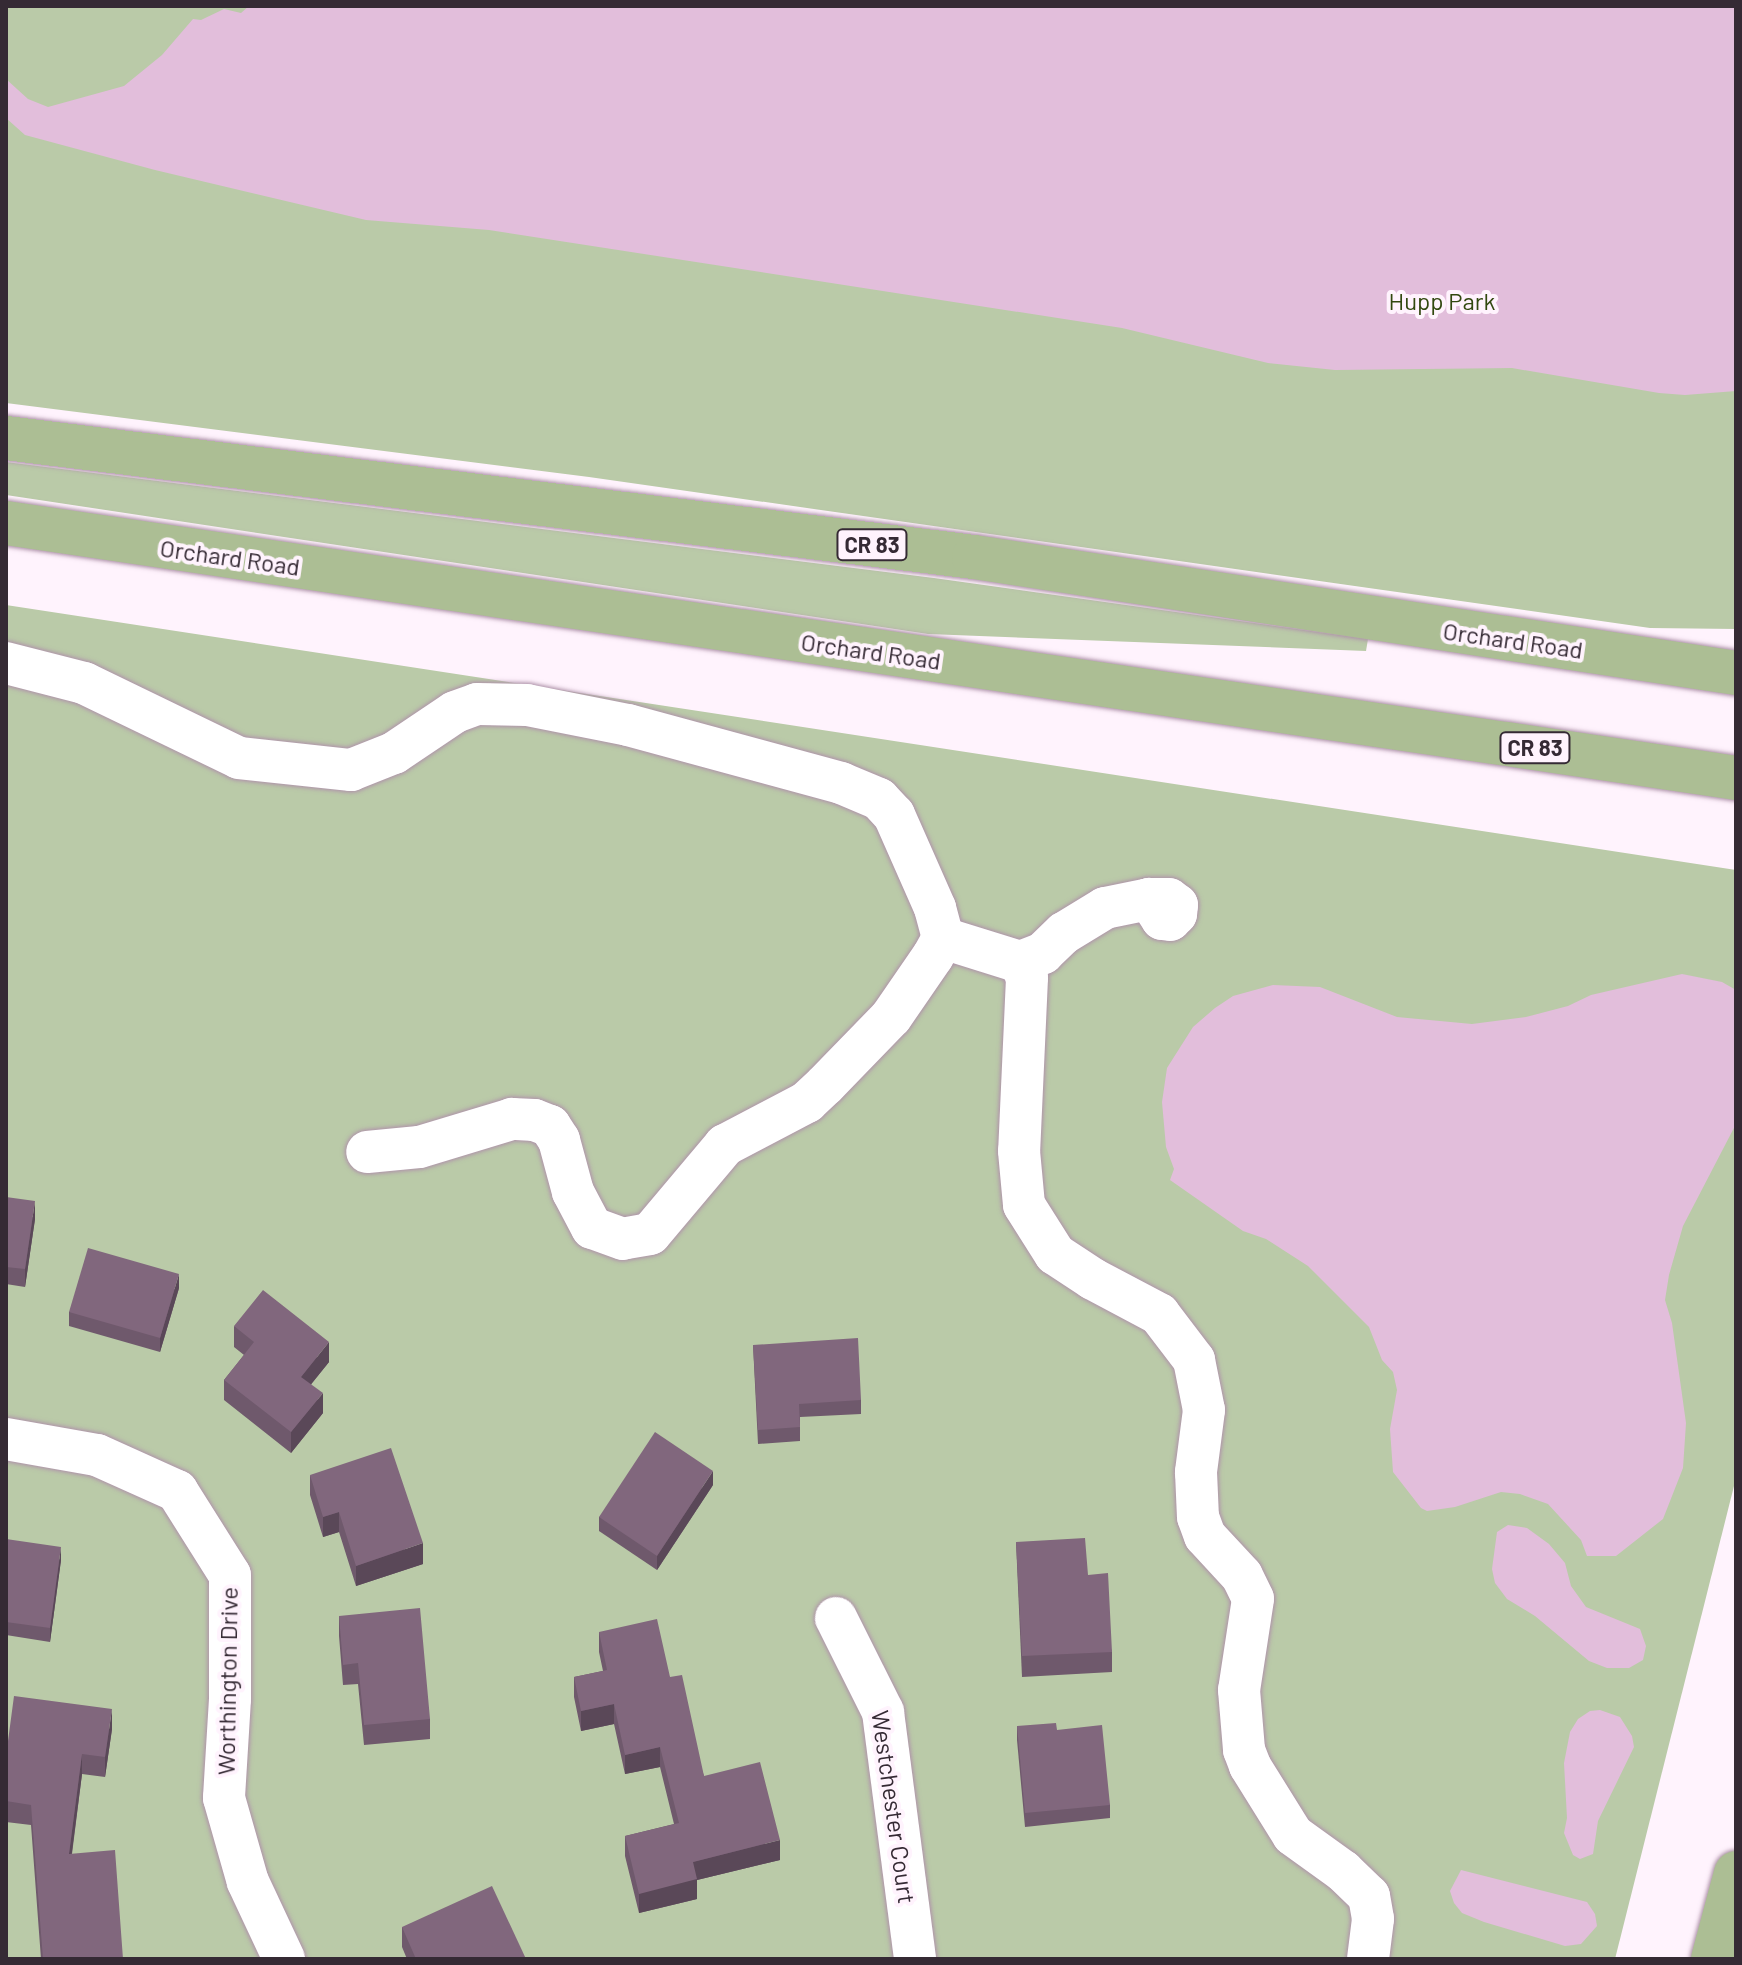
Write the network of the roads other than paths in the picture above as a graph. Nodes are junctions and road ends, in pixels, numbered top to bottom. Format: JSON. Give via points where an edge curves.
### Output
{"nodes":[{"id":1,"x":6,"y":438,"type":"edge"},
{"id":2,"x":6,"y":523,"type":"edge"},
{"id":3,"x":6,"y":663,"type":"edge"},
{"id":4,"x":1736,"y":673,"type":"edge"},
{"id":5,"x":1727,"y":781,"type":"edge"},
{"id":6,"x":1149,"y":899,"type":"dead end"},
{"id":7,"x":943,"y":938,"type":"junction"},
{"id":8,"x":1020,"y":962,"type":"junction"},
{"id":9,"x":367,"y":1152,"type":"dead end"},
{"id":10,"x":6,"y":1439,"type":"edge"},
{"id":11,"x":836,"y":1618,"type":"dead end"},
{"id":12,"x":1736,"y":1873,"type":"edge"},
{"id":13,"x":284,"y":1959,"type":"edge"},
{"id":14,"x":915,"y":1959,"type":"edge"},
{"id":15,"x":1368,"y":1959,"type":"edge"},
{"id":16,"x":1713,"y":1959,"type":"edge"}],
"edges":[{"from":1,"to":4,"type":"main road","name":"Orchard Road","number":"CR 83","via":[[974,557]]},
{"from":2,"to":5,"type":"main road","name":"Orchard Road","number":"CR 83"},
{"from":3,"to":7,"type":"street","via":[[84,683],[223,752],[255,760],[351,770],[394,753],[455,712],[477,704],[527,705],[628,725],[841,783],[879,799],[894,815]]},
{"from":6,"to":8,"type":"street","via":[[1105,908],[1043,953]]},
{"from":7,"to":8,"type":"street"},
{"from":7,"to":9,"type":"street","via":[[891,1017],[836,1075],[807,1102],[725,1145],[650,1234],[638,1239],[604,1235],[592,1228],[573,1192],[559,1140],[550,1126],[534,1120],[512,1119],[419,1147]]},
{"from":8,"to":15,"type":"street","via":[[1027,978],[1019,1151],[1024,1205],[1055,1254],[1159,1314],[1194,1360],[1204,1410],[1196,1472],[1198,1517],[1205,1536],[1242,1576],[1253,1599],[1239,1690],[1244,1750],[1293,1835],[1369,1896],[1373,1919]]},
{"from":10,"to":13,"type":"street","name":"Worthington Drive","via":[[97,1455],[177,1491],[230,1575],[224,1798],[248,1882]]},
{"from":11,"to":14,"type":"street","name":"Westchester Court","via":[[883,1712]]},
{"from":12,"to":16,"type":"main road"}]}
